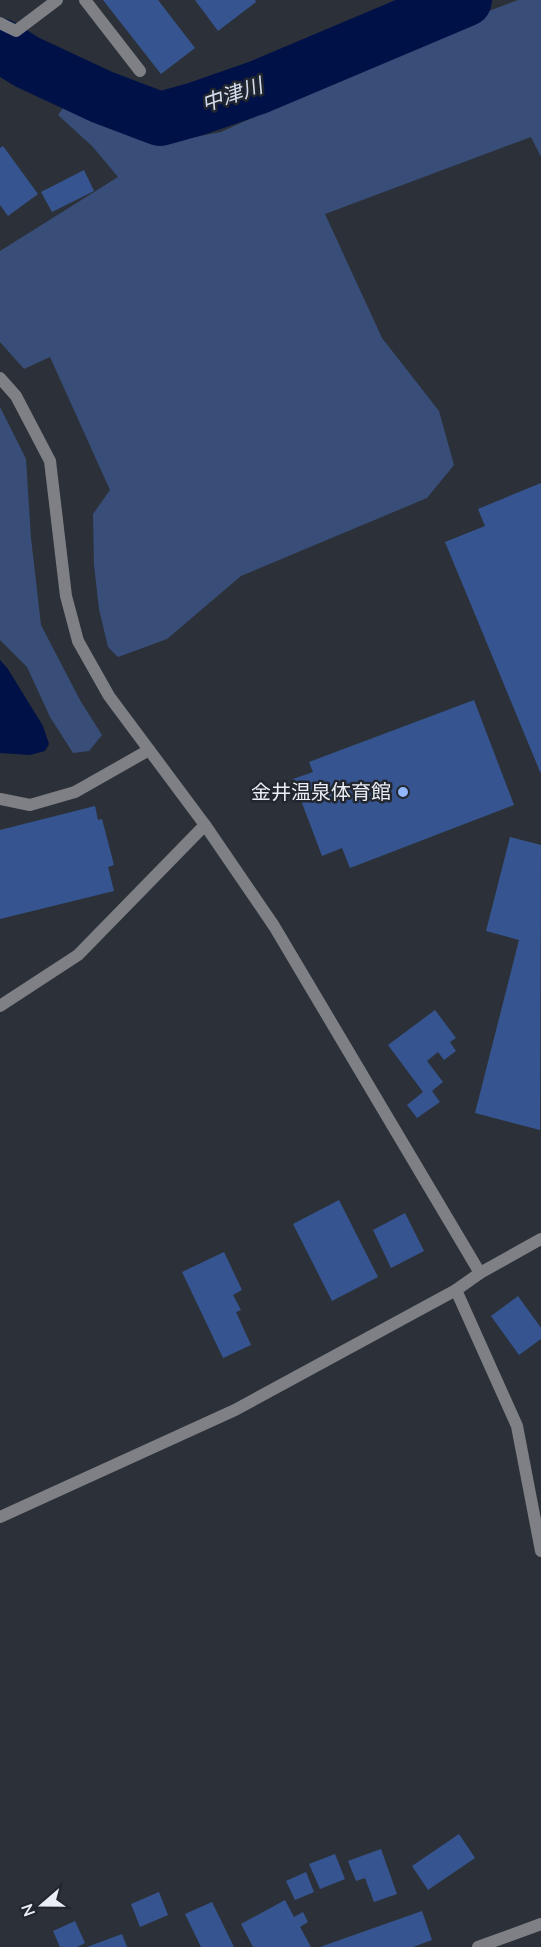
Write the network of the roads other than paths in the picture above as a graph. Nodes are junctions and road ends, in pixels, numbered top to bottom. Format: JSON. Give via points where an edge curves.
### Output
{"nodes":[{"id":1,"x":57,"y":0,"type":"edge"},
{"id":2,"x":85,"y":0,"type":"edge"},
{"id":3,"x":0,"y":24,"type":"edge"},
{"id":4,"x":140,"y":71,"type":"dead end"},
{"id":5,"x":0,"y":378,"type":"edge"},
{"id":6,"x":149,"y":750,"type":"junction"},
{"id":7,"x":0,"y":799,"type":"edge"},
{"id":8,"x":205,"y":825,"type":"junction"},
{"id":9,"x":0,"y":1006,"type":"edge"},
{"id":10,"x":541,"y":1239,"type":"edge"},
{"id":11,"x":480,"y":1273,"type":"junction"},
{"id":12,"x":456,"y":1290,"type":"junction"},
{"id":13,"x":0,"y":1517,"type":"edge"},
{"id":14,"x":541,"y":1551,"type":"edge"},
{"id":15,"x":541,"y":1924,"type":"edge"},
{"id":16,"x":477,"y":1947,"type":"edge"}],
"edges":[{"from":1,"to":3,"type":"street","via":[[16,31]]},
{"from":2,"to":4,"type":"street"},
{"from":5,"to":6,"type":"street","via":[[16,396],[50,461],[66,596],[78,641],[109,696]]},
{"from":6,"to":7,"type":"street","via":[[75,792],[30,805]]},
{"from":6,"to":8,"type":"street"},
{"from":8,"to":9,"type":"street","via":[[78,955]]},
{"from":8,"to":11,"type":"street","via":[[274,926]]},
{"from":10,"to":11,"type":"street"},
{"from":11,"to":12,"type":"street"},
{"from":12,"to":13,"type":"street","via":[[236,1410]]},
{"from":12,"to":14,"type":"street","via":[[517,1426]]},
{"from":15,"to":16,"type":"street"}]}
